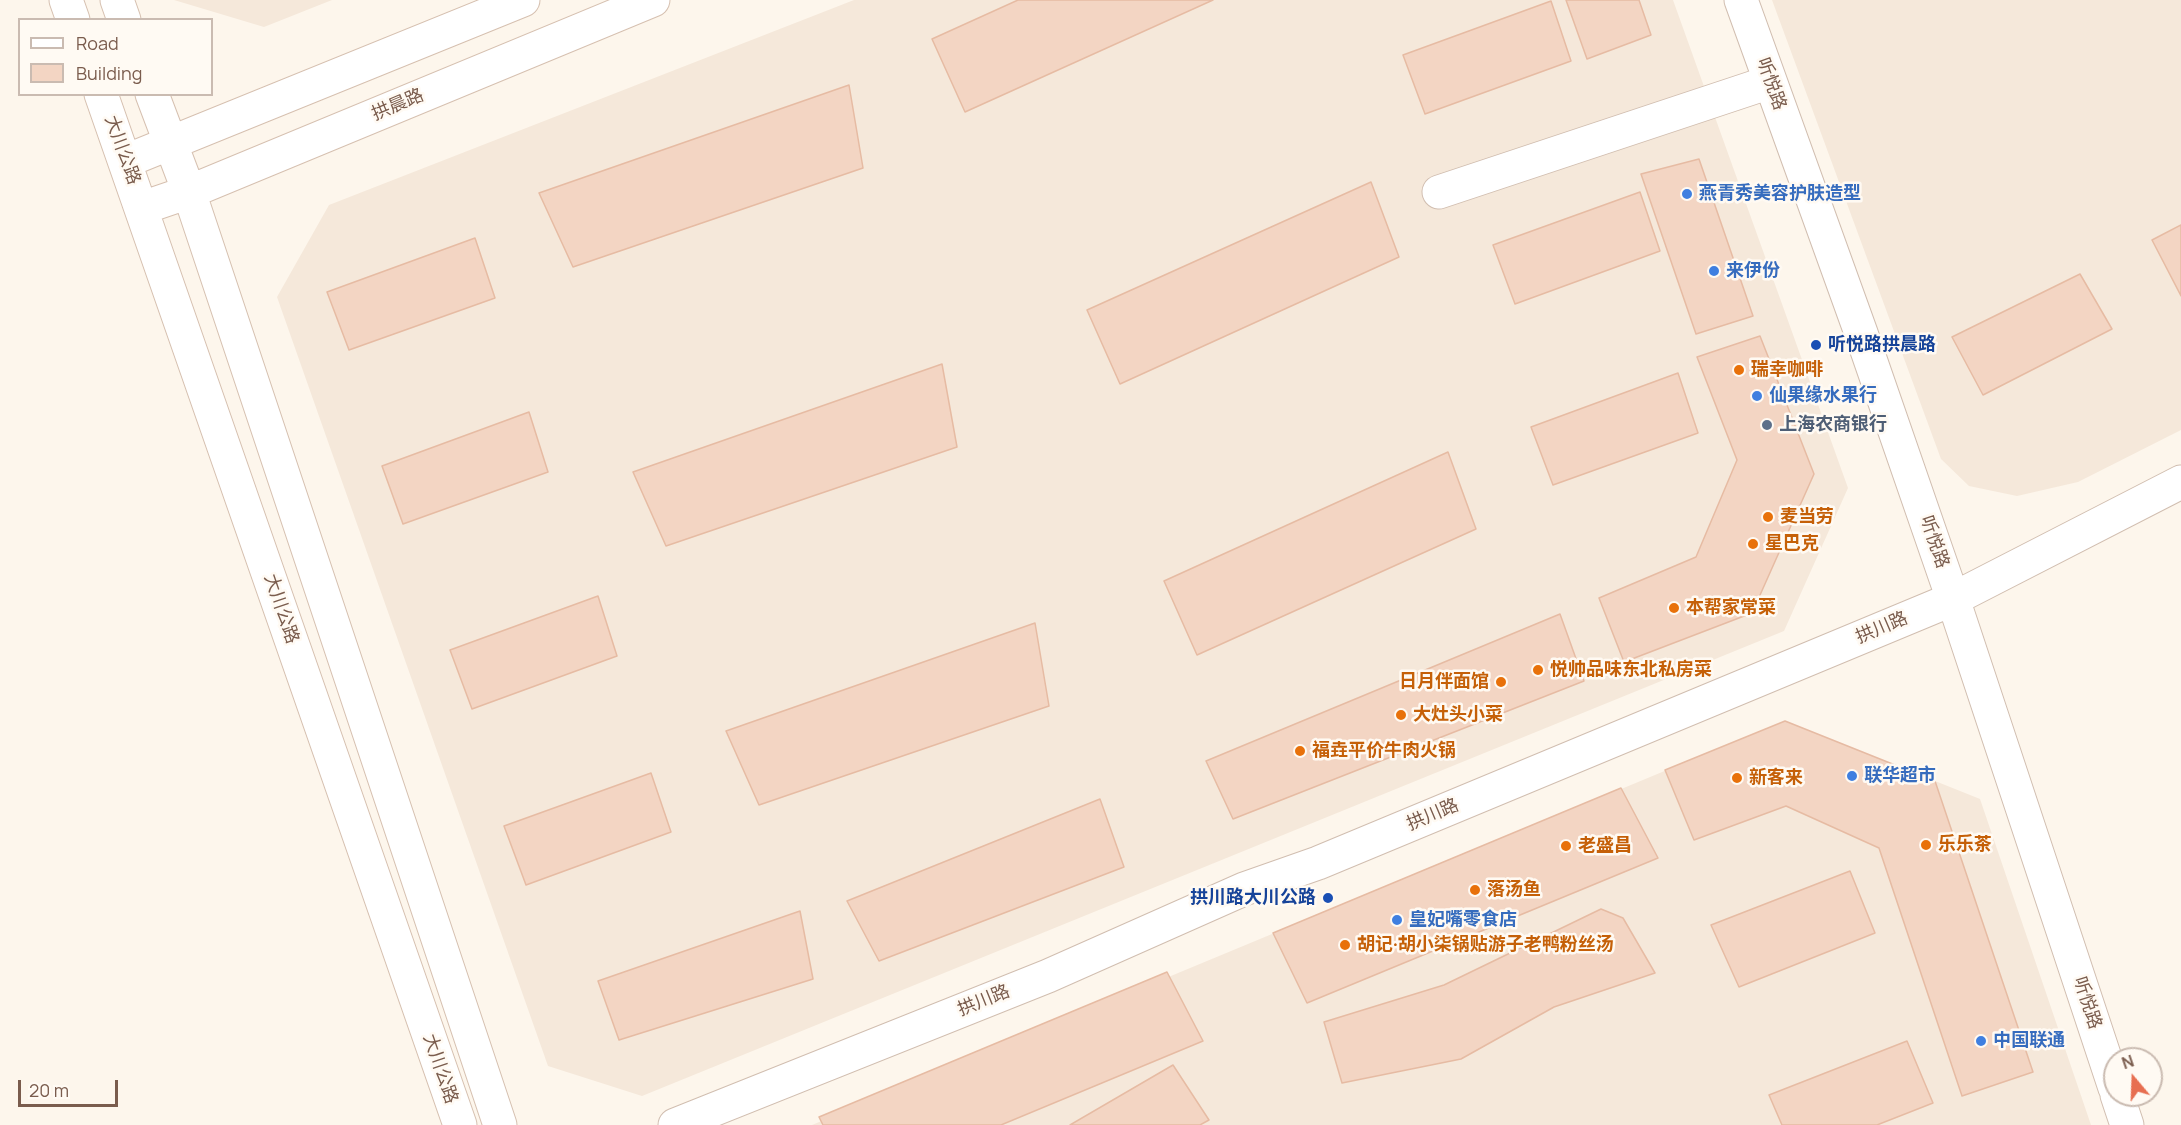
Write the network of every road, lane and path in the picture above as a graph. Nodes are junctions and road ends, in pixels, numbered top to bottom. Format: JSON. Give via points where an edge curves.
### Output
{"nodes":[{"id":1,"x":66,"y":0,"type":"edge"},
{"id":2,"x":117,"y":0,"type":"edge"},
{"id":3,"x":523,"y":0,"type":"edge"},
{"id":4,"x":653,"y":0,"type":"edge"},
{"id":5,"x":1741,"y":0,"type":"edge"},
{"id":6,"x":72,"y":18,"type":"edge"},
{"id":7,"x":123,"y":18,"type":"edge"},
{"id":8,"x":1770,"y":82,"type":"junction"},
{"id":9,"x":102,"y":96,"type":"edge"},
{"id":10,"x":153,"y":96,"type":"edge"},
{"id":11,"x":170,"y":145,"type":"junction"},
{"id":12,"x":126,"y":161,"type":"junction"},
{"id":13,"x":189,"y":192,"type":"junction"},
{"id":14,"x":1439,"y":192,"type":"dead end"},
{"id":15,"x":142,"y":208,"type":"junction"},
{"id":16,"x":2181,"y":482,"type":"edge"},
{"id":17,"x":1953,"y":598,"type":"junction"},
{"id":18,"x":2103,"y":1052,"type":"edge"},
{"id":19,"x":2121,"y":1107,"type":"edge"},
{"id":20,"x":460,"y":1125,"type":"edge"},
{"id":21,"x":500,"y":1125,"type":"edge"},
{"id":22,"x":675,"y":1125,"type":"edge"},
{"id":23,"x":2127,"y":1125,"type":"edge"}],
"edges":[{"from":1,"to":6,"type":"main road"},
{"from":2,"to":7,"type":"main road"},
{"from":3,"to":11,"type":"main road"},
{"from":4,"to":13,"type":"main road","name":"拱晨路"},
{"from":5,"to":8,"type":"main road","name":"听悦路"},
{"from":8,"to":14,"type":"main road"},
{"from":8,"to":17,"type":"main road","name":"听悦路"},
{"from":9,"to":12,"type":"main road","name":"大川公路"},
{"from":10,"to":11,"type":"main road"},
{"from":11,"to":12,"type":"main road"},
{"from":11,"to":13,"type":"main road"},
{"from":12,"to":15,"type":"main road","name":"大川公路"},
{"from":13,"to":15,"type":"main road","name":"拱晨路"},
{"from":13,"to":21,"type":"main road"},
{"from":15,"to":20,"type":"main road","name":"大川公路"},
{"from":16,"to":17,"type":"main road","name":"拱川路"},
{"from":17,"to":18,"type":"main road","name":"听悦路"},
{"from":17,"to":22,"type":"main road","name":"拱川路","via":[[1318,863],[1244,889],[1048,976]]},
{"from":19,"to":23,"type":"main road"}]}
